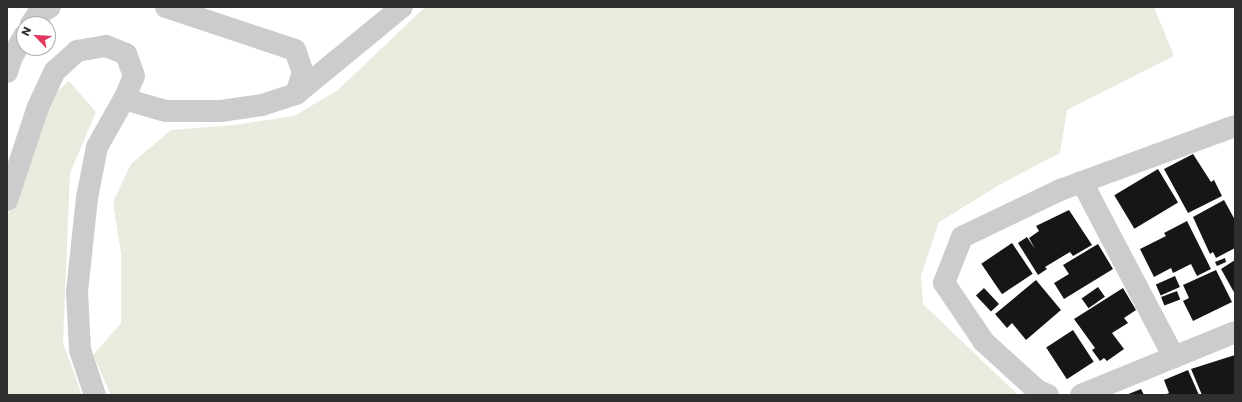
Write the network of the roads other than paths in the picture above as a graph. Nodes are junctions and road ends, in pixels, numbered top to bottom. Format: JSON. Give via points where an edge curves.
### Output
{"nodes":[{"id":1,"x":50,"y":7,"type":"edge"},
{"id":2,"x":166,"y":7,"type":"edge"},
{"id":3,"x":402,"y":7,"type":"edge"},
{"id":4,"x":36,"y":16,"type":"edge"},
{"id":5,"x":16,"y":50,"type":"edge"},
{"id":6,"x":7,"y":72,"type":"edge"},
{"id":7,"x":296,"y":94,"type":"junction"},
{"id":8,"x":124,"y":99,"type":"junction"},
{"id":9,"x":1233,"y":131,"type":"edge"},
{"id":10,"x":1082,"y":182,"type":"junction"},
{"id":11,"x":7,"y":200,"type":"edge"},
{"id":12,"x":1235,"y":332,"type":"edge"},
{"id":13,"x":1174,"y":357,"type":"junction"},
{"id":14,"x":95,"y":395,"type":"edge"},
{"id":15,"x":1048,"y":395,"type":"edge"},
{"id":16,"x":1081,"y":395,"type":"edge"}],
"edges":[{"from":1,"to":4,"type":"street"},
{"from":2,"to":7,"type":"street","via":[[295,50],[303,72]]},
{"from":3,"to":7,"type":"street"},
{"from":5,"to":6,"type":"street"},
{"from":7,"to":8,"type":"street","via":[[262,105],[221,111],[166,111]]},
{"from":8,"to":11,"type":"street","via":[[134,76],[126,54],[106,46],[77,51],[55,71],[38,107]]},
{"from":8,"to":14,"type":"street","via":[[97,147],[87,198],[77,292],[80,350]]},
{"from":9,"to":10,"type":"street"},
{"from":10,"to":13,"type":"street"},
{"from":10,"to":15,"type":"street","via":[[962,237],[944,283],[984,342],[1038,391]]},
{"from":12,"to":13,"type":"street"},
{"from":13,"to":16,"type":"street"}]}
